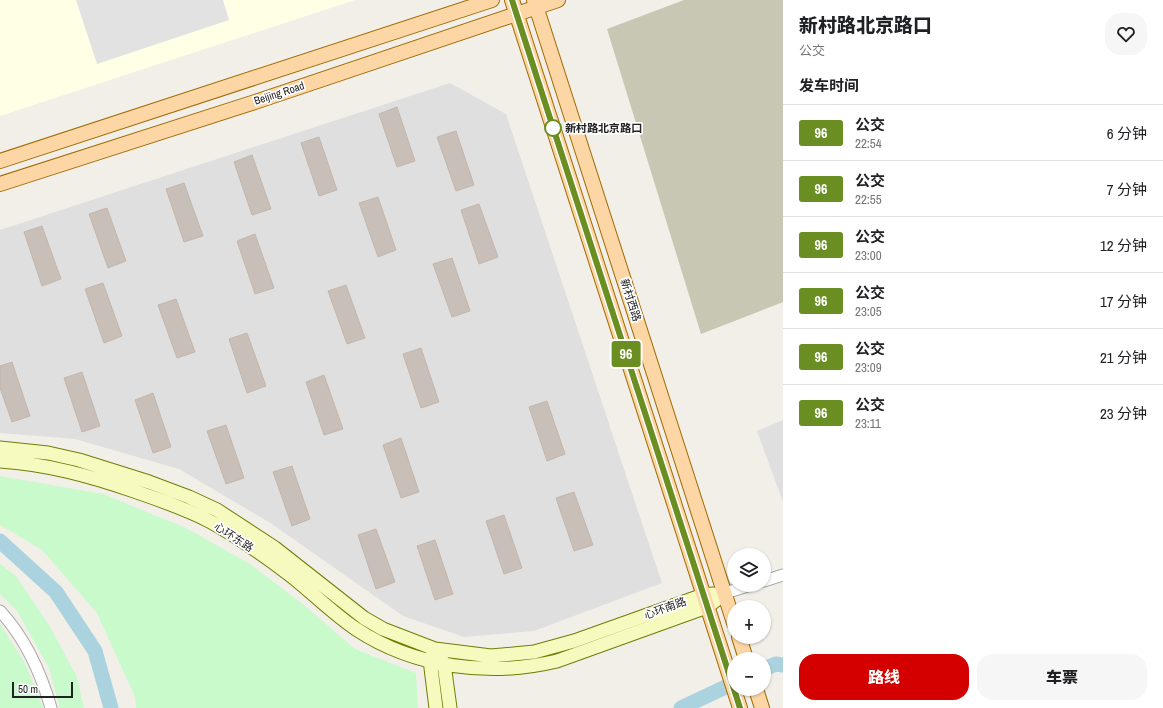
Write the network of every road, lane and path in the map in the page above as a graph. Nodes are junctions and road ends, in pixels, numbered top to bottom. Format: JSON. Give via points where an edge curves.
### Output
{"nodes":[{"id":1,"x":492,"y":0,"type":"edge"},
{"id":2,"x":512,"y":0,"type":"edge"},
{"id":3,"x":558,"y":0,"type":"edge"},
{"id":4,"x":536,"y":4,"type":"edge"},
{"id":5,"x":517,"y":14,"type":"junction"},
{"id":6,"x":0,"y":161,"type":"edge"},
{"id":7,"x":0,"y":184,"type":"edge"},
{"id":8,"x":0,"y":448,"type":"edge"},
{"id":9,"x":0,"y":461,"type":"edge"},
{"id":10,"x":783,"y":575,"type":"edge"},
{"id":11,"x":771,"y":579,"type":"edge"},
{"id":12,"x":727,"y":592,"type":"edge"},
{"id":13,"x":724,"y":593,"type":"junction"},
{"id":14,"x":705,"y":601,"type":"junction"},
{"id":15,"x":727,"y":602,"type":"edge"},
{"id":16,"x":0,"y":611,"type":"edge"},
{"id":17,"x":432,"y":655,"type":"junction"},
{"id":18,"x":444,"y":664,"type":"junction"},
{"id":19,"x":758,"y":696,"type":"edge"},
{"id":20,"x":762,"y":707,"type":"edge"},
{"id":21,"x":51,"y":708,"type":"edge"},
{"id":22,"x":436,"y":708,"type":"edge"},
{"id":23,"x":450,"y":708,"type":"edge"},
{"id":24,"x":740,"y":708,"type":"edge"}],
"edges":[{"from":1,"to":6,"type":"main road","name":"Beijing Road"},
{"from":2,"to":5,"type":"main road","name":"新村西路"},
{"from":3,"to":4,"type":"main road","name":"Beijing Road"},
{"from":4,"to":5,"type":"main road","name":"Beijing Road"},
{"from":4,"to":13,"type":"main road","name":"新村西路"},
{"from":5,"to":7,"type":"main road","name":"Beijing Road"},
{"from":5,"to":14,"type":"main road","name":"新村西路"},
{"from":8,"to":17,"type":"main road","name":"心环东路","via":[[48,453],[79,460],[149,482],[217,510],[275,548],[364,618]]},
{"from":9,"to":17,"type":"main road","name":"心环东路","via":[[46,466],[76,473],[184,509],[211,522],[268,559],[357,629],[377,641],[397,650]]},
{"from":10,"to":11,"type":"street"},
{"from":12,"to":13,"type":"street"},
{"from":13,"to":14,"type":"main road","name":"心环南路"},
{"from":13,"to":15,"type":"main road","name":"新村西路"},
{"from":14,"to":17,"type":"main road","name":"心环南路","via":[[534,652],[491,656]]},
{"from":14,"to":18,"type":"main road","name":"心环南路","via":[[578,654],[536,666],[491,669]]},
{"from":14,"to":24,"type":"main road","name":"新村西路"},
{"from":16,"to":21,"type":"street","via":[[23,640]]},
{"from":17,"to":18,"type":"main road"},
{"from":17,"to":22,"type":"main road"},
{"from":18,"to":23,"type":"main road"},
{"from":19,"to":20,"type":"main road"}]}
